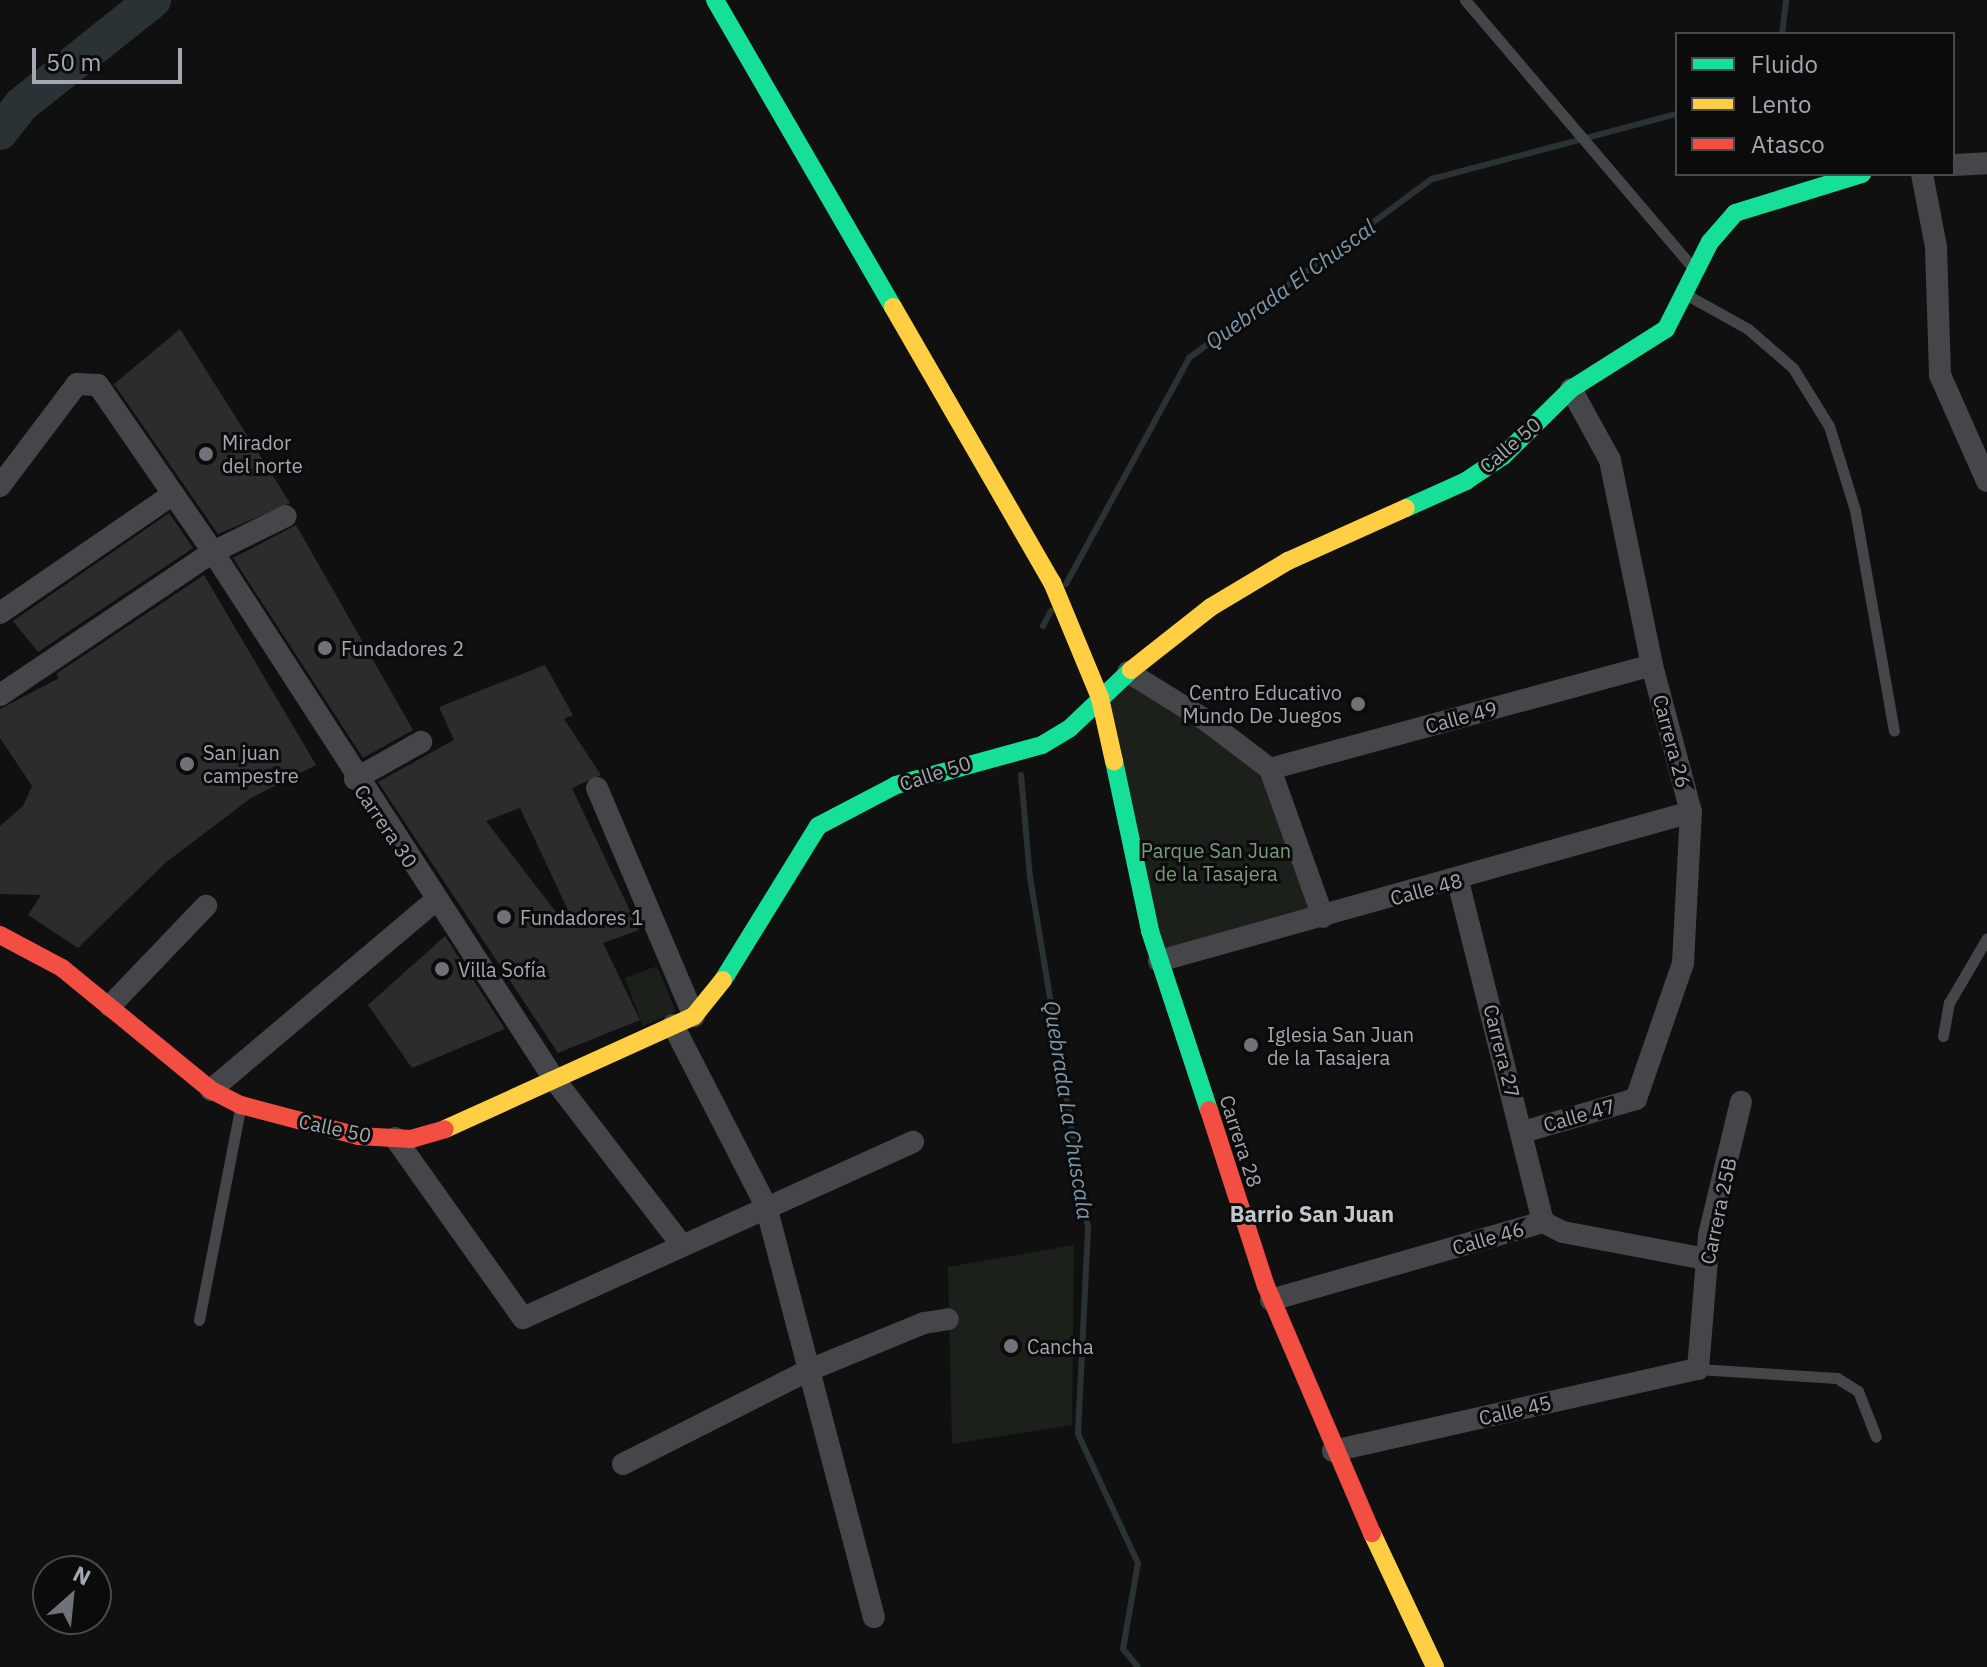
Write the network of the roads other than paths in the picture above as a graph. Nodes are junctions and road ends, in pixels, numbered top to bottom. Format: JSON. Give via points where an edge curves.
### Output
{"nodes":[{"id":1,"x":715,"y":0,"type":"edge"},
{"id":2,"x":1465,"y":0,"type":"edge"},
{"id":3,"x":1987,"y":163,"type":"edge"},
{"id":4,"x":1955,"y":165,"type":"edge"},
{"id":5,"x":1855,"y":176,"type":"edge"},
{"id":6,"x":1922,"y":176,"type":"edge"},
{"id":7,"x":1698,"y":274,"type":"junction"},
{"id":8,"x":1687,"y":294,"type":"junction"},
{"id":9,"x":1571,"y":389,"type":"junction"},
{"id":10,"x":1987,"y":481,"type":"edge"},
{"id":11,"x":0,"y":486,"type":"edge"},
{"id":12,"x":173,"y":494,"type":"junction"},
{"id":13,"x":286,"y":516,"type":"dead end"},
{"id":14,"x":213,"y":552,"type":"junction"},
{"id":15,"x":0,"y":613,"type":"edge"},
{"id":16,"x":1652,"y":665,"type":"junction"},
{"id":17,"x":1128,"y":672,"type":"junction"},
{"id":18,"x":0,"y":695,"type":"edge"},
{"id":19,"x":1100,"y":698,"type":"junction"},
{"id":20,"x":1894,"y":731,"type":"dead end"},
{"id":21,"x":421,"y":742,"type":"dead end"},
{"id":22,"x":1270,"y":769,"type":"junction"},
{"id":23,"x":355,"y":779,"type":"junction"},
{"id":24,"x":597,"y":788,"type":"dead end"},
{"id":25,"x":1691,"y":812,"type":"junction"},
{"id":26,"x":1458,"y":881,"type":"junction"},
{"id":27,"x":436,"y":900,"type":"junction"},
{"id":28,"x":206,"y":906,"type":"dead end"},
{"id":29,"x":1323,"y":917,"type":"junction"},
{"id":30,"x":0,"y":935,"type":"edge"},
{"id":31,"x":1987,"y":938,"type":"edge"},
{"id":32,"x":1159,"y":961,"type":"junction"},
{"id":33,"x":110,"y":1006,"type":"junction"},
{"id":34,"x":694,"y":1016,"type":"junction"},
{"id":35,"x":673,"y":1025,"type":"junction"},
{"id":36,"x":1943,"y":1036,"type":"dead end"},
{"id":37,"x":554,"y":1079,"type":"junction"},
{"id":38,"x":211,"y":1090,"type":"junction"},
{"id":39,"x":1636,"y":1099,"type":"joint"},
{"id":40,"x":1741,"y":1102,"type":"dead end"},
{"id":41,"x":241,"y":1105,"type":"junction"},
{"id":42,"x":1523,"y":1132,"type":"junction"},
{"id":43,"x":395,"y":1138,"type":"junction"},
{"id":44,"x":913,"y":1142,"type":"dead end"},
{"id":45,"x":766,"y":1206,"type":"junction"},
{"id":46,"x":1543,"y":1222,"type":"junction"},
{"id":47,"x":682,"y":1245,"type":"junction"},
{"id":48,"x":1706,"y":1259,"type":"junction"},
{"id":49,"x":1271,"y":1300,"type":"junction"},
{"id":50,"x":948,"y":1319,"type":"dead end"},
{"id":51,"x":199,"y":1320,"type":"dead end"},
{"id":52,"x":1698,"y":1369,"type":"junction"},
{"id":53,"x":807,"y":1371,"type":"junction"},
{"id":54,"x":1876,"y":1437,"type":"dead end"},
{"id":55,"x":1333,"y":1451,"type":"junction"},
{"id":56,"x":623,"y":1464,"type":"dead end"},
{"id":57,"x":874,"y":1617,"type":"dead end"},
{"id":58,"x":1435,"y":1667,"type":"edge"}],
"edges":[{"from":1,"to":19,"type":"street","name":"Carrera 28","via":[[1052,582]]},
{"from":2,"to":7,"type":"lane"},
{"from":3,"to":4,"type":"street"},
{"from":5,"to":7,"type":"street","name":"Calle 50","via":[[1735,213],[1710,242]]},
{"from":6,"to":10,"type":"street","via":[[1936,247],[1940,375]]},
{"from":7,"to":8,"type":"street","name":"Calle 50"},
{"from":8,"to":9,"type":"street","name":"Calle 50","via":[[1666,329]]},
{"from":8,"to":20,"type":"lane","via":[[1748,329],[1793,368],[1829,426],[1855,510]]},
{"from":9,"to":16,"type":"street","name":"Carrera 26","via":[[1610,460]]},
{"from":9,"to":17,"type":"street","name":"Calle 50","via":[[1503,456],[1466,481],[1288,561],[1211,607]]},
{"from":11,"to":12,"type":"street","name":"Carrera 30","via":[[77,384],[98,385]]},
{"from":12,"to":14,"type":"street","name":"Carrera 30"},
{"from":12,"to":15,"type":"street"},
{"from":13,"to":14,"type":"street"},
{"from":14,"to":18,"type":"street"},
{"from":14,"to":23,"type":"street","name":"Carrera 30"},
{"from":16,"to":22,"type":"street","name":"Calle 49"},
{"from":16,"to":25,"type":"street","name":"Carrera 26"},
{"from":17,"to":19,"type":"street","name":"Calle 50"},
{"from":17,"to":22,"type":"street"},
{"from":19,"to":32,"type":"street","name":"Carrera 28"},
{"from":19,"to":34,"type":"street","name":"Calle 50","via":[[1069,729],[1042,745],[896,785],[818,826],[793,860],[736,964]]},
{"from":21,"to":23,"type":"street"},
{"from":22,"to":29,"type":"street"},
{"from":23,"to":27,"type":"street","name":"Carrera 30"},
{"from":24,"to":34,"type":"street"},
{"from":25,"to":26,"type":"street","name":"Calle 48"},
{"from":25,"to":39,"type":"street","name":"Carrera 26","via":[[1683,963]]},
{"from":26,"to":29,"type":"street","name":"Calle 48"},
{"from":26,"to":42,"type":"street","name":"Carrera 27"},
{"from":27,"to":37,"type":"street","name":"Carrera 30"},
{"from":27,"to":38,"type":"street"},
{"from":28,"to":33,"type":"street"},
{"from":29,"to":32,"type":"street","name":"Calle 48"},
{"from":30,"to":33,"type":"street","name":"Calle 50","via":[[62,968]]},
{"from":31,"to":36,"type":"lane","via":[[1949,1003]]},
{"from":32,"to":49,"type":"street","name":"Carrera 28"},
{"from":33,"to":38,"type":"street","name":"Calle 50"},
{"from":34,"to":35,"type":"street","name":"Calle 50"},
{"from":35,"to":37,"type":"street","name":"Calle 50"},
{"from":35,"to":45,"type":"street"},
{"from":37,"to":43,"type":"street","name":"Calle 50","via":[[439,1132]]},
{"from":37,"to":47,"type":"street","name":"Carrera 30"},
{"from":38,"to":41,"type":"street","name":"Calle 50"},
{"from":39,"to":42,"type":"street","name":"Calle 47"},
{"from":40,"to":48,"type":"street","name":"Carrera 25B"},
{"from":41,"to":43,"type":"street","name":"Calle 50","via":[[358,1136]]},
{"from":41,"to":51,"type":"lane"},
{"from":42,"to":46,"type":"street","name":"Carrera 27"},
{"from":43,"to":47,"type":"street","via":[[523,1318]]},
{"from":44,"to":45,"type":"street"},
{"from":45,"to":47,"type":"street"},
{"from":45,"to":53,"type":"street"},
{"from":46,"to":48,"type":"street","name":"Calle 46","via":[[1563,1232]]},
{"from":46,"to":49,"type":"street","name":"Calle 46"},
{"from":48,"to":52,"type":"street","name":"Carrera 25B"},
{"from":49,"to":55,"type":"street","name":"Carrera 28"},
{"from":50,"to":53,"type":"street","via":[[924,1323]]},
{"from":52,"to":54,"type":"lane","via":[[1837,1378],[1858,1391]]},
{"from":52,"to":55,"type":"street","name":"Calle 45"},
{"from":53,"to":56,"type":"street"},
{"from":53,"to":57,"type":"street"},
{"from":55,"to":58,"type":"street","name":"Carrera 28"}]}
